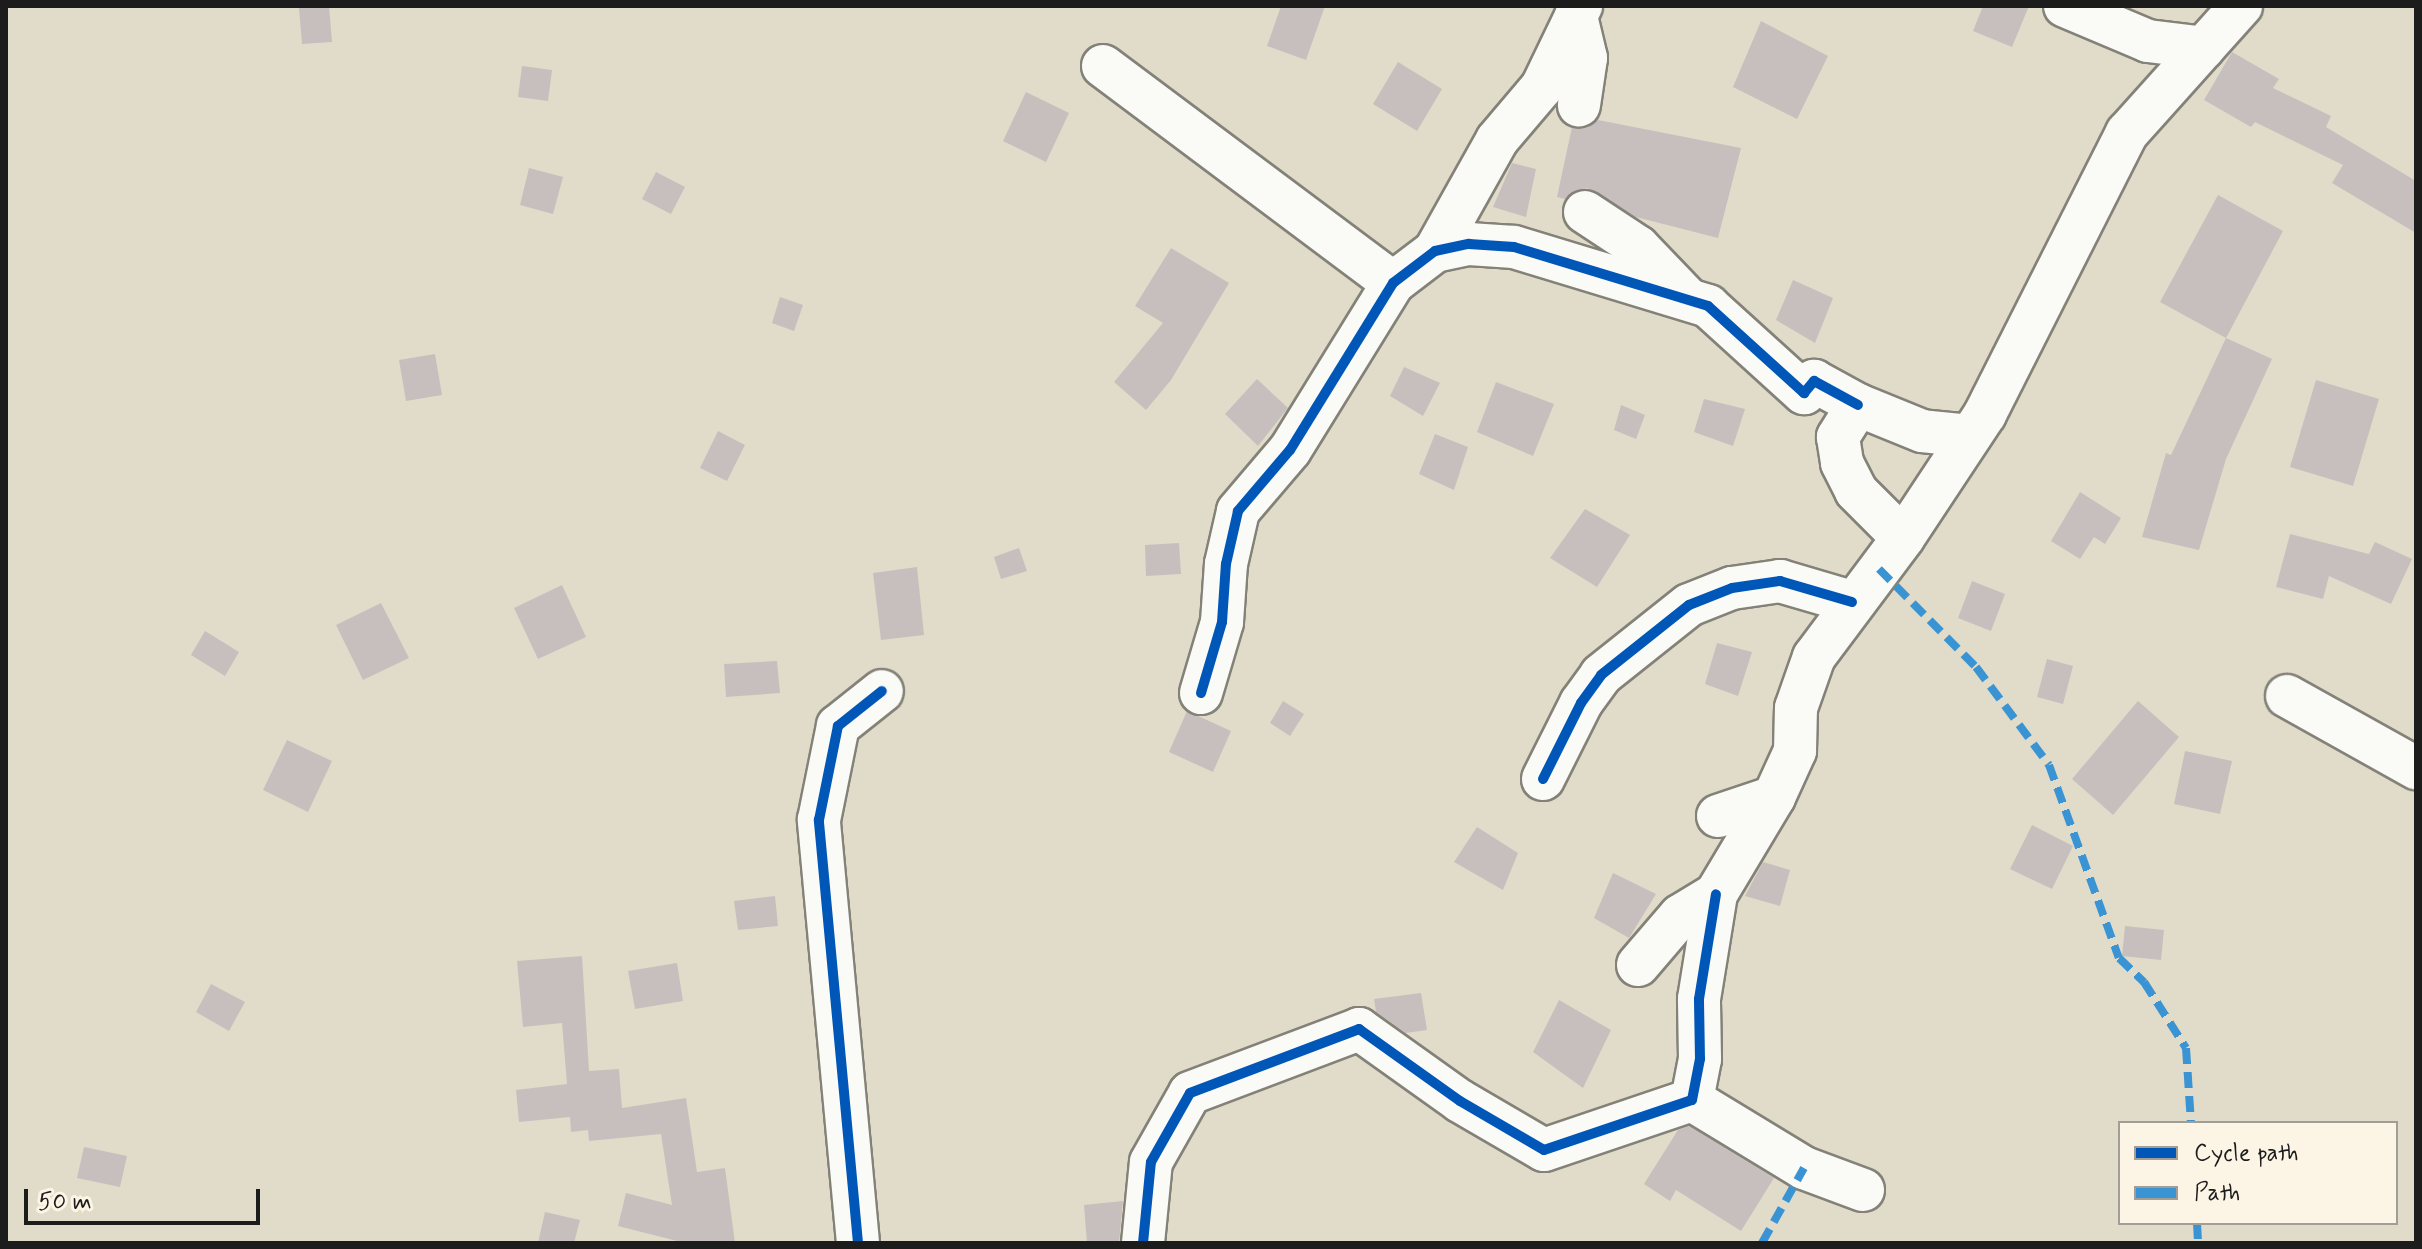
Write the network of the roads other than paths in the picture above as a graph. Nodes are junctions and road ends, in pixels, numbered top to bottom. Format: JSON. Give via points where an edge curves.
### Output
{"nodes":[{"id":1,"x":2065,"y":6,"type":"edge"},
{"id":2,"x":2241,"y":6,"type":"edge"},
{"id":3,"x":1578,"y":11,"type":"edge"},
{"id":4,"x":2204,"y":48,"type":"junction"},
{"id":5,"x":1103,"y":66,"type":"dead end"},
{"id":6,"x":1579,"y":105,"type":"dead end"},
{"id":7,"x":1585,"y":212,"type":"dead end"},
{"id":8,"x":1435,"y":251,"type":"junction"},
{"id":9,"x":1393,"y":283,"type":"junction"},
{"id":10,"x":1688,"y":300,"type":"junction"},
{"id":11,"x":1858,"y":405,"type":"junction"},
{"id":12,"x":1970,"y":436,"type":"junction"},
{"id":13,"x":1903,"y":538,"type":"junction"},
{"id":14,"x":1852,"y":602,"type":"junction"},
{"id":15,"x":882,"y":691,"type":"dead end"},
{"id":16,"x":1201,"y":693,"type":"dead end"},
{"id":17,"x":2287,"y":696,"type":"dead end"},
{"id":18,"x":2416,"y":768,"type":"edge"},
{"id":19,"x":1543,"y":779,"type":"dead end"},
{"id":20,"x":1774,"y":797,"type":"junction"},
{"id":21,"x":1718,"y":816,"type":"dead end"},
{"id":22,"x":1716,"y":894,"type":"junction"},
{"id":23,"x":1638,"y":965,"type":"dead end"},
{"id":24,"x":1692,"y":1100,"type":"junction"},
{"id":25,"x":1863,"y":1190,"type":"dead end"},
{"id":26,"x":858,"y":1243,"type":"edge"},
{"id":27,"x":1143,"y":1243,"type":"edge"}],
"edges":[{"from":1,"to":4,"type":"street","via":[[2148,41]]},
{"from":2,"to":4,"type":"street"},
{"from":3,"to":6,"type":"street","via":[[1586,58]]},
{"from":3,"to":8,"type":"street","via":[[1542,87],[1497,140]]},
{"from":4,"to":12,"type":"street","via":[[2127,133]]},
{"from":5,"to":9,"type":"street"},
{"from":7,"to":10,"type":"street","via":[[1638,247]]},
{"from":8,"to":9,"type":"street"},
{"from":8,"to":10,"type":"street","via":[[1469,244],[1514,247]]},
{"from":9,"to":16,"type":"street","via":[[1290,450],[1238,511],[1226,564],[1222,622]]},
{"from":10,"to":11,"type":"street","via":[[1708,306],[1804,393],[1814,381]]},
{"from":11,"to":12,"type":"street","via":[[1922,431]]},
{"from":11,"to":13,"type":"street","via":[[1838,437],[1842,463],[1856,491]]},
{"from":12,"to":13,"type":"street"},
{"from":13,"to":14,"type":"street"},
{"from":14,"to":19,"type":"street","via":[[1780,581],[1732,588],[1689,605],[1601,675]]},
{"from":14,"to":20,"type":"street","via":[[1814,657],[1796,708],[1795,751]]},
{"from":15,"to":26,"type":"street","via":[[838,726],[819,820]]},
{"from":17,"to":18,"type":"street"},
{"from":20,"to":21,"type":"street"},
{"from":20,"to":22,"type":"street"},
{"from":22,"to":23,"type":"street","via":[[1680,916]]},
{"from":22,"to":24,"type":"street","via":[[1699,999],[1700,1059]]},
{"from":24,"to":25,"type":"street","via":[[1804,1168]]},
{"from":24,"to":27,"type":"street","via":[[1544,1150],[1460,1101],[1359,1029],[1190,1093],[1151,1162]]}]}
